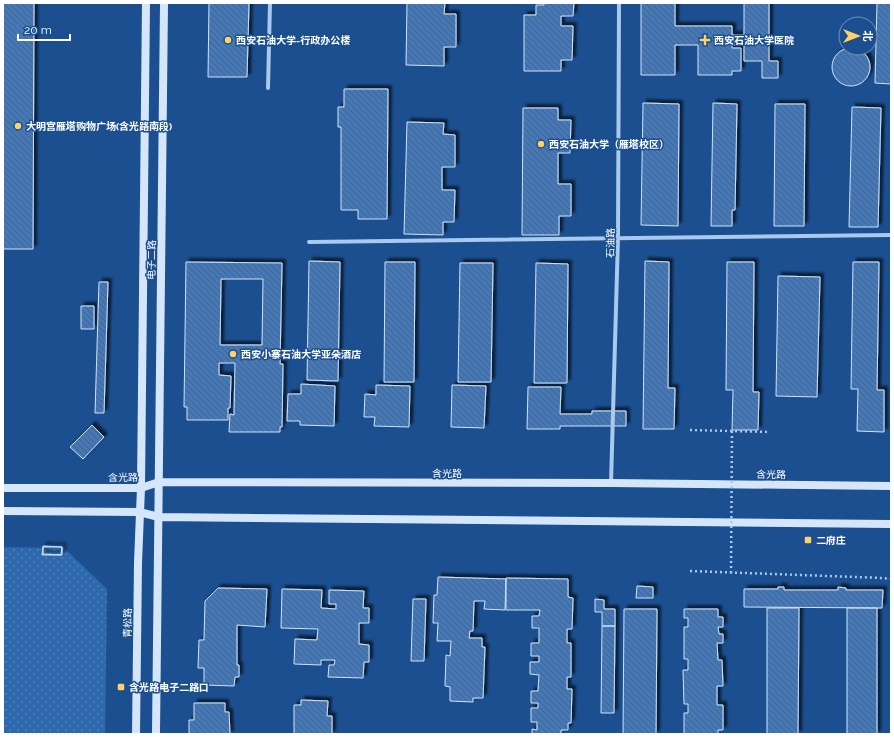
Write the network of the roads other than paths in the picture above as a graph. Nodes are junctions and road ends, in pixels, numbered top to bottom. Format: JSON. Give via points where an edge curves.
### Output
{"nodes":[{"id":1,"x":146,"y":3,"type":"edge"},
{"id":2,"x":164,"y":3,"type":"edge"},
{"id":3,"x":270,"y":3,"type":"edge"},
{"id":4,"x":619,"y":3,"type":"edge"},
{"id":5,"x":268,"y":88,"type":"dead end"},
{"id":6,"x":891,"y":235,"type":"edge"},
{"id":7,"x":618,"y":238,"type":"junction"},
{"id":8,"x":309,"y":242,"type":"dead end"},
{"id":9,"x":159,"y":482,"type":"junction"},
{"id":10,"x":611,"y":483,"type":"junction"},
{"id":11,"x":891,"y":486,"type":"edge"},
{"id":12,"x":3,"y":488,"type":"edge"},
{"id":13,"x":141,"y":488,"type":"junction"},
{"id":14,"x":3,"y":511,"type":"edge"},
{"id":15,"x":139,"y":512,"type":"junction"},
{"id":16,"x":159,"y":517,"type":"junction"},
{"id":17,"x":891,"y":524,"type":"edge"},
{"id":18,"x":136,"y":734,"type":"edge"},
{"id":19,"x":156,"y":734,"type":"edge"}],
"edges":[{"from":1,"to":13,"type":"main road","name":"电子二路"},
{"from":2,"to":9,"type":"main road","name":"电子二路"},
{"from":3,"to":5,"type":"street"},
{"from":4,"to":7,"type":"street","name":"石油路"},
{"from":6,"to":7,"type":"street"},
{"from":7,"to":8,"type":"street"},
{"from":7,"to":10,"type":"street","name":"石油路"},
{"from":9,"to":10,"type":"main road","name":"含光路"},
{"from":9,"to":13,"type":"main road","name":"含光路"},
{"from":9,"to":16,"type":"main road","name":"电子二路"},
{"from":10,"to":11,"type":"main road","name":"含光路"},
{"from":12,"to":13,"type":"main road","name":"含光路"},
{"from":13,"to":15,"type":"main road","name":"电子二路"},
{"from":14,"to":15,"type":"main road"},
{"from":15,"to":16,"type":"main road"},
{"from":15,"to":18,"type":"main road","name":"青松路"},
{"from":16,"to":17,"type":"main road"},
{"from":16,"to":19,"type":"main road"}]}
